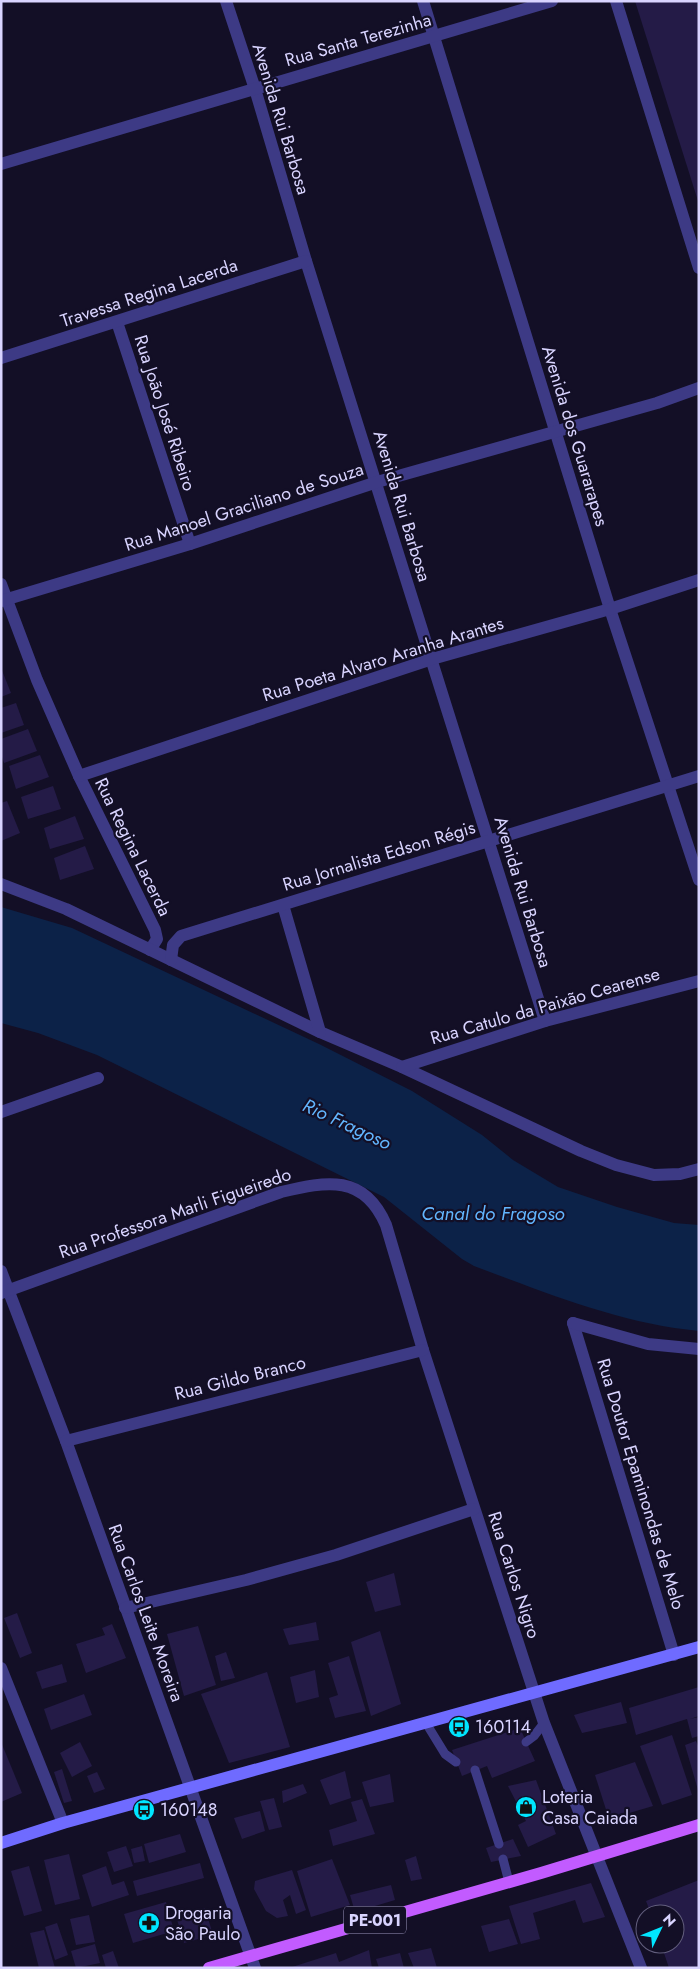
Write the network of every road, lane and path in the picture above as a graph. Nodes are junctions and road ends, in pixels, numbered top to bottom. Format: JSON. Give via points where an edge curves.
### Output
{"nodes":[{"id":1,"x":226,"y":1,"type":"edge"},
{"id":2,"x":422,"y":1,"type":"edge"},
{"id":3,"x":552,"y":1,"type":"edge"},
{"id":4,"x":616,"y":1,"type":"edge"},
{"id":5,"x":434,"y":36,"type":"junction"},
{"id":6,"x":255,"y":89,"type":"junction"},
{"id":7,"x":1,"y":164,"type":"edge"},
{"id":8,"x":306,"y":261,"type":"junction"},
{"id":9,"x":699,"y":268,"type":"edge"},
{"id":10,"x":117,"y":322,"type":"junction"},
{"id":11,"x":1,"y":358,"type":"edge"},
{"id":12,"x":699,"y":388,"type":"edge"},
{"id":13,"x":555,"y":431,"type":"junction"},
{"id":14,"x":377,"y":482,"type":"junction"},
{"id":15,"x":190,"y":544,"type":"junction"},
{"id":16,"x":699,"y":580,"type":"edge"},
{"id":17,"x":1,"y":584,"type":"edge"},
{"id":18,"x":4,"y":600,"type":"edge"},
{"id":19,"x":610,"y":609,"type":"junction"},
{"id":20,"x":432,"y":659,"type":"junction"},
{"id":21,"x":79,"y":776,"type":"junction"},
{"id":22,"x":699,"y":776,"type":"edge"},
{"id":23,"x":667,"y":786,"type":"junction"},
{"id":24,"x":489,"y":840,"type":"junction"},
{"id":25,"x":699,"y":880,"type":"edge"},
{"id":26,"x":1,"y":884,"type":"edge"},
{"id":27,"x":283,"y":905,"type":"junction"},
{"id":28,"x":150,"y":950,"type":"junction"},
{"id":29,"x":171,"y":960,"type":"junction"},
{"id":30,"x":699,"y":981,"type":"edge"},
{"id":31,"x":545,"y":1021,"type":"junction"},
{"id":32,"x":320,"y":1032,"type":"junction"},
{"id":33,"x":402,"y":1068,"type":"junction"},
{"id":34,"x":98,"y":1078,"type":"dead end"},
{"id":35,"x":1,"y":1112,"type":"edge"},
{"id":36,"x":699,"y":1169,"type":"edge"},
{"id":37,"x":363,"y":1192,"type":"joint"},
{"id":38,"x":1,"y":1271,"type":"edge"},
{"id":39,"x":5,"y":1292,"type":"edge"},
{"id":40,"x":699,"y":1349,"type":"edge"},
{"id":41,"x":423,"y":1350,"type":"junction"},
{"id":42,"x":66,"y":1441,"type":"junction"},
{"id":43,"x":474,"y":1509,"type":"junction"},
{"id":44,"x":125,"y":1608,"type":"junction"},
{"id":45,"x":699,"y":1647,"type":"edge"},
{"id":46,"x":674,"y":1654,"type":"junction"},
{"id":47,"x":1,"y":1668,"type":"edge"},
{"id":48,"x":534,"y":1693,"type":"junction"},
{"id":49,"x":426,"y":1723,"type":"junction"},
{"id":50,"x":544,"y":1723,"type":"junction"},
{"id":51,"x":526,"y":1742,"type":"dead end"},
{"id":52,"x":456,"y":1762,"type":"dead end"},
{"id":53,"x":475,"y":1770,"type":"dead end"},
{"id":54,"x":191,"y":1787,"type":"junction"},
{"id":55,"x":62,"y":1824,"type":"junction"},
{"id":56,"x":699,"y":1825,"type":"edge"},
{"id":57,"x":1,"y":1843,"type":"edge"},
{"id":58,"x":498,"y":1844,"type":"dead end"},
{"id":59,"x":598,"y":1856,"type":"junction"},
{"id":60,"x":503,"y":1859,"type":"dead end"},
{"id":61,"x":509,"y":1882,"type":"junction"},
{"id":62,"x":253,"y":1962,"type":"edge"},
{"id":63,"x":209,"y":1968,"type":"edge"},
{"id":64,"x":642,"y":1968,"type":"edge"}],
"edges":[{"from":1,"to":6,"type":"street","name":"Avenida Rui Barbosa"},
{"from":2,"to":5,"type":"street","name":"Avenida dos Guararapes"},
{"from":3,"to":5,"type":"street","name":"Rua Santa Terezinha"},
{"from":4,"to":9,"type":"street"},
{"from":5,"to":6,"type":"street","name":"Rua Santa Terezinha"},
{"from":5,"to":13,"type":"street","name":"Avenida dos Guararapes"},
{"from":6,"to":7,"type":"street","name":"Rua Santa Terezinha"},
{"from":6,"to":8,"type":"street","name":"Avenida Rui Barbosa"},
{"from":8,"to":10,"type":"street","name":"Travessa Regina Lacerda"},
{"from":8,"to":14,"type":"street","name":"Avenida Rui Barbosa"},
{"from":10,"to":11,"type":"street","name":"Travessa Regina Lacerda"},
{"from":10,"to":15,"type":"street","name":"Rua João José Ribeiro"},
{"from":12,"to":13,"type":"street","name":"Rua Manoel Graciliano de Souza"},
{"from":13,"to":14,"type":"street","name":"Rua Manoel Graciliano de Souza"},
{"from":13,"to":19,"type":"street","name":"Avenida dos Guararapes"},
{"from":14,"to":15,"type":"street","name":"Rua Manoel Graciliano de Souza"},
{"from":14,"to":20,"type":"street","name":"Avenida Rui Barbosa"},
{"from":15,"to":18,"type":"street","name":"Rua Manoel Graciliano de Souza"},
{"from":16,"to":19,"type":"street","name":"Rua Poeta Alvaro Aranha Arantes"},
{"from":17,"to":18,"type":"street","name":"Rua Regina Lacerda"},
{"from":18,"to":21,"type":"street","name":"Rua Regina Lacerda"},
{"from":19,"to":20,"type":"street","name":"Rua Poeta Alvaro Aranha Arantes"},
{"from":19,"to":23,"type":"street","name":"Avenida dos Guararapes"},
{"from":20,"to":21,"type":"street","name":"Rua Poeta Alvaro Aranha Arantes"},
{"from":20,"to":24,"type":"street","name":"Avenida Rui Barbosa"},
{"from":21,"to":28,"type":"street","name":"Rua Regina Lacerda","via":[[155,930],[158,939]]},
{"from":22,"to":23,"type":"street","name":"Rua Jornalista Edson Régis"},
{"from":23,"to":24,"type":"street","name":"Rua Jornalista Edson Régis"},
{"from":23,"to":25,"type":"street","name":"Avenida dos Guararapes"},
{"from":24,"to":27,"type":"street","name":"Rua Jornalista Edson Régis"},
{"from":24,"to":31,"type":"street","name":"Avenida Rui Barbosa"},
{"from":26,"to":28,"type":"street","via":[[66,909]]},
{"from":27,"to":29,"type":"street","name":"Rua Jornalista Edson Régis","via":[[181,936],[173,945]]},
{"from":27,"to":32,"type":"street"},
{"from":28,"to":29,"type":"street"},
{"from":29,"to":32,"type":"street"},
{"from":30,"to":31,"type":"street","name":"Rua Catulo da Paixão Cearense"},
{"from":31,"to":33,"type":"street","name":"Rua Catulo da Paixão Cearense"},
{"from":32,"to":33,"type":"street"},
{"from":33,"to":36,"type":"street","via":[[616,1165],[654,1175]]},
{"from":34,"to":35,"type":"street"},
{"from":37,"to":39,"type":"street","name":"Rua Professora Marli Figueiredo","via":[[343,1185],[325,1184],[281,1192]]},
{"from":37,"to":41,"type":"street","name":"Rua Carlos Nigro","via":[[376,1205],[386,1226]]},
{"from":38,"to":39,"type":"street","name":"Rua Carlos Leite Moreira"},
{"from":39,"to":42,"type":"street","name":"Rua Carlos Leite Moreira"},
{"from":40,"to":46,"type":"street","name":"Rua Doutor Epaminondas de Melo","via":[[648,1344],[574,1324]]},
{"from":41,"to":42,"type":"street","name":"Rua Gildo Branco"},
{"from":41,"to":43,"type":"street","name":"Rua Carlos Nigro"},
{"from":42,"to":44,"type":"street","name":"Rua Carlos Leite Moreira"},
{"from":43,"to":44,"type":"street","via":[[336,1555]]},
{"from":43,"to":48,"type":"street","name":"Rua Carlos Nigro"},
{"from":44,"to":54,"type":"street","name":"Rua Carlos Leite Moreira"},
{"from":45,"to":46,"type":"main road"},
{"from":46,"to":48,"type":"main road"},
{"from":47,"to":55,"type":"street"},
{"from":48,"to":49,"type":"main road"},
{"from":48,"to":50,"type":"street","name":"Rua Carlos Nigro"},
{"from":49,"to":52,"type":"lane","via":[[445,1754]]},
{"from":49,"to":54,"type":"main road"},
{"from":50,"to":51,"type":"lane"},
{"from":50,"to":59,"type":"street","name":"Rua Carlos Nigro"},
{"from":53,"to":58,"type":"lane"},
{"from":54,"to":55,"type":"main road"},
{"from":54,"to":62,"type":"street","name":"Rua Carlos Leite Moreira"},
{"from":55,"to":57,"type":"main road"},
{"from":56,"to":59,"type":"main road","number":"PE-001"},
{"from":59,"to":61,"type":"main road","number":"PE-001"},
{"from":59,"to":64,"type":"street","name":"Rua Carlos Nigro"},
{"from":60,"to":61,"type":"lane"},
{"from":61,"to":62,"type":"main road","number":"PE-001"},
{"from":62,"to":63,"type":"main road","number":"PE-001"}]}
